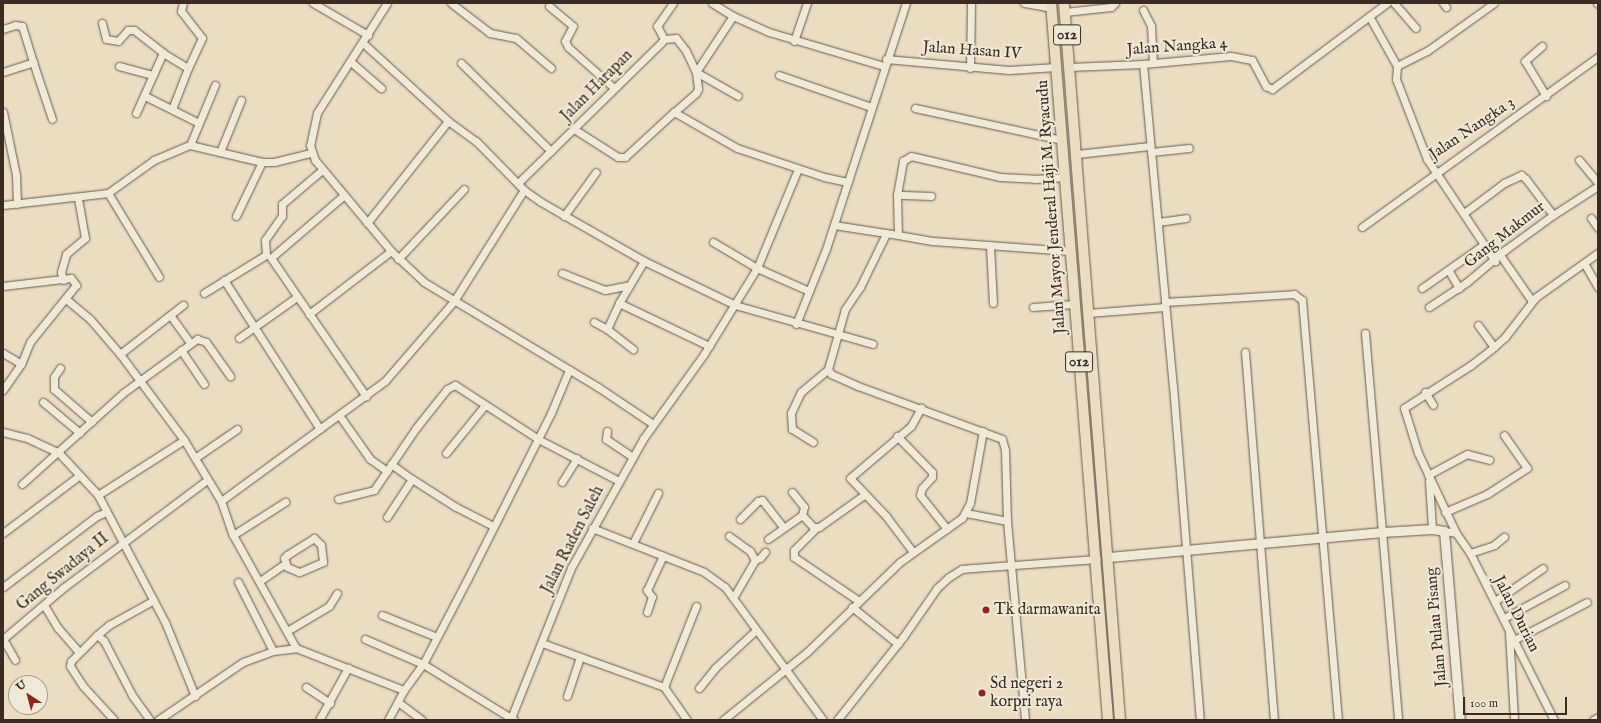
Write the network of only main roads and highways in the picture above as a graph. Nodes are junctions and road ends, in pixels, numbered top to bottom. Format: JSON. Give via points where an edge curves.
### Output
{"nodes":[{"id":1,"x":1051,"y":5,"type":"edge"},
{"id":2,"x":1064,"y":7,"type":"edge"},
{"id":3,"x":1079,"y":181,"type":"junction"},
{"id":4,"x":1067,"y":198,"type":"junction"},
{"id":5,"x":1080,"y":204,"type":"junction"},
{"id":6,"x":1069,"y":228,"type":"junction"},
{"id":7,"x":1117,"y":672,"type":"junction"},
{"id":8,"x":1104,"y":673,"type":"junction"},
{"id":9,"x":1119,"y":695,"type":"junction"},
{"id":10,"x":1105,"y":697,"type":"junction"},
{"id":11,"x":1108,"y":720,"type":"edge"},
{"id":12,"x":1120,"y":720,"type":"edge"}],
"edges":[{"from":1,"to":4,"type":"main road","name":"Jalan Mayor Jenderal Haji M. Ryacudu","number":"012"},
{"from":2,"to":3,"type":"main road","name":"Jalan Mayor Jenderal Haji M. Ryacudu","number":"012"},
{"from":3,"to":4,"type":"main road","via":[[1075,186],[1074,197]]},
{"from":3,"to":5,"type":"main road","name":"Jalan Mayor Jenderal Haji M. Ryacudu","number":"012"},
{"from":4,"to":6,"type":"main road","name":"Jalan Mayor Jenderal Haji M. Ryacudu","number":"012"},
{"from":5,"to":6,"type":"main road","via":[[1072,207],[1072,222]]},
{"from":5,"to":7,"type":"main road","name":"Jalan Mayor Jenderal Haji M. Ryacudu","number":"012"},
{"from":6,"to":8,"type":"main road","name":"Jalan Mayor Jenderal Haji M. Ryacudu","number":"012"},
{"from":7,"to":8,"type":"main road","via":[[1112,676]]},
{"from":7,"to":9,"type":"main road","name":"Jalan Mayor Jenderal Haji M. Ryacudu","number":"012"},
{"from":8,"to":10,"type":"main road","name":"Jalan Mayor Jenderal Haji M. Ryacudu","number":"012"},
{"from":9,"to":10,"type":"main road","via":[[1113,693]]},
{"from":9,"to":12,"type":"main road","name":"Jalan Mayor Jenderal Haji M. Ryacudu","number":"012"},
{"from":10,"to":11,"type":"main road","name":"Jalan Mayor Jenderal Haji M. Ryacudu","number":"012"}]}
